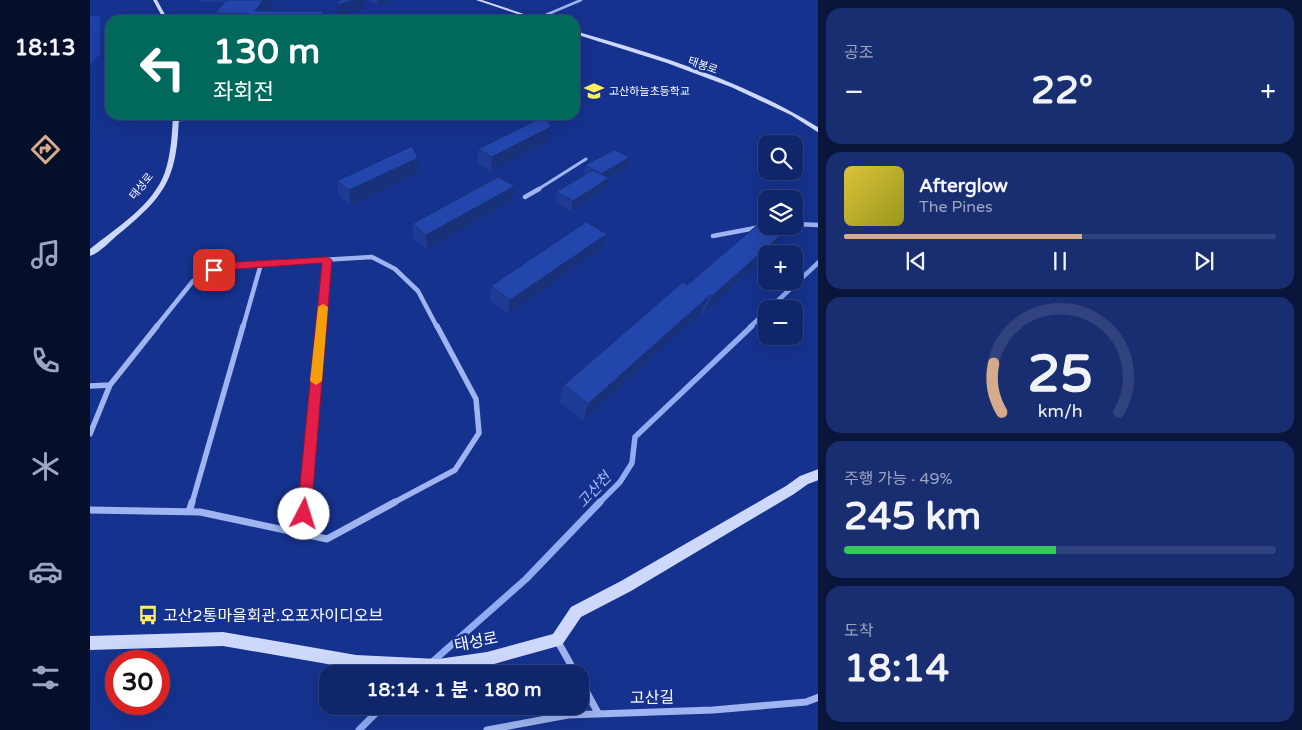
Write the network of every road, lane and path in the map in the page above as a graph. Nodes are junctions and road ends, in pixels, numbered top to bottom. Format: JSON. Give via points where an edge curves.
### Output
{"nodes":[{"id":1,"x":155,"y":0,"type":"edge"},
{"id":2,"x":478,"y":0,"type":"edge"},
{"id":3,"x":581,"y":0,"type":"edge"},
{"id":4,"x":163,"y":15,"type":"edge"},
{"id":5,"x":522,"y":15,"type":"edge"},
{"id":6,"x":548,"y":15,"type":"edge"},
{"id":7,"x":580,"y":34,"type":"edge"},
{"id":8,"x":176,"y":120,"type":"edge"},
{"id":9,"x":818,"y":131,"type":"edge"},
{"id":10,"x":586,"y":159,"type":"dead end"},
{"id":11,"x":525,"y":197,"type":"dead end"},
{"id":12,"x":803,"y":224,"type":"edge"},
{"id":13,"x":818,"y":225,"type":"edge"},
{"id":14,"x":758,"y":228,"type":"edge"},
{"id":15,"x":713,"y":236,"type":"dead end"},
{"id":16,"x":90,"y":253,"type":"edge"},
{"id":17,"x":327,"y":260,"type":"junction"},
{"id":18,"x":261,"y":264,"type":"junction"},
{"id":19,"x":110,"y":385,"type":"junction"},
{"id":20,"x":90,"y":386,"type":"edge"},
{"id":21,"x":90,"y":434,"type":"edge"},
{"id":22,"x":818,"y":474,"type":"edge"},
{"id":23,"x":90,"y":510,"type":"edge"},
{"id":24,"x":189,"y":512,"type":"junction"},
{"id":25,"x":303,"y":534,"type":"junction"},
{"id":26,"x":557,"y":640,"type":"junction"},
{"id":27,"x":90,"y":643,"type":"edge"},
{"id":28,"x":571,"y":665,"type":"edge"},
{"id":29,"x":589,"y":696,"type":"edge"},
{"id":30,"x":818,"y":697,"type":"edge"},
{"id":31,"x":598,"y":712,"type":"junction"},
{"id":32,"x":486,"y":730,"type":"edge"}],
"edges":[{"from":1,"to":4,"type":"street"},
{"from":2,"to":5,"type":"street"},
{"from":3,"to":6,"type":"street"},
{"from":7,"to":9,"type":"street","name":"태봉로","via":[[729,84],[780,108]]},
{"from":8,"to":16,"type":"street","name":"태성로","via":[[165,182],[144,208]]},
{"from":10,"to":11,"type":"street"},
{"from":12,"to":13,"type":"street"},
{"from":14,"to":15,"type":"street"},
{"from":17,"to":18,"type":"street"},
{"from":17,"to":25,"type":"street"},
{"from":17,"to":25,"type":"street","via":[[372,257],[395,269],[418,291],[476,399],[479,433],[455,470],[327,539]]},
{"from":18,"to":19,"type":"street","via":[[214,270],[193,280]]},
{"from":18,"to":24,"type":"street"},
{"from":19,"to":20,"type":"street"},
{"from":19,"to":21,"type":"street"},
{"from":22,"to":26,"type":"street","via":[[576,612]]},
{"from":23,"to":24,"type":"street"},
{"from":24,"to":25,"type":"street"},
{"from":26,"to":27,"type":"street","name":"태성로","via":[[487,659],[438,666],[356,662],[222,639]]},
{"from":26,"to":28,"type":"street"},
{"from":29,"to":31,"type":"street"},
{"from":30,"to":31,"type":"street","name":"고산길","via":[[806,702],[723,709]]},
{"from":31,"to":32,"type":"street","name":"고산길"}]}
